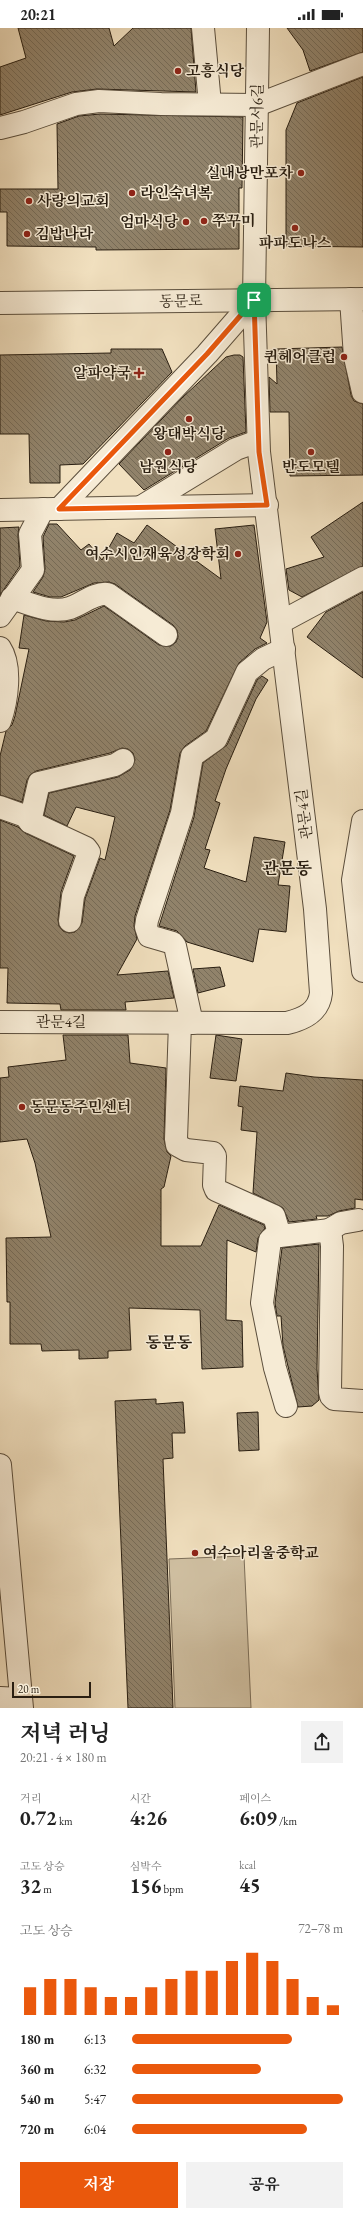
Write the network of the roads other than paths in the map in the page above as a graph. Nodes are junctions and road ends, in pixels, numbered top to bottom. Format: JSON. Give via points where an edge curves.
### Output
{"nodes":[{"id":1,"x":203,"y":28,"type":"edge"},
{"id":2,"x":258,"y":28,"type":"edge"},
{"id":3,"x":363,"y":64,"type":"edge"},
{"id":4,"x":210,"y":104,"type":"junction"},
{"id":5,"x":257,"y":105,"type":"junction"},
{"id":6,"x":0,"y":128,"type":"edge"},
{"id":7,"x":357,"y":299,"type":"edge"},
{"id":8,"x":254,"y":300,"type":"junction"},
{"id":9,"x":0,"y":303,"type":"edge"},
{"id":10,"x":363,"y":392,"type":"edge"},
{"id":11,"x":258,"y":441,"type":"junction"},
{"id":12,"x":267,"y":505,"type":"junction"},
{"id":13,"x":141,"y":507,"type":"junction"},
{"id":14,"x":51,"y":509,"type":"junction"},
{"id":15,"x":0,"y":510,"type":"edge"},
{"id":16,"x":363,"y":578,"type":"edge"},
{"id":17,"x":12,"y":598,"type":"junction"},
{"id":18,"x":0,"y":616,"type":"edge"},
{"id":19,"x":281,"y":622,"type":"junction"},
{"id":20,"x":166,"y":634,"type":"dead end"},
{"id":21,"x":0,"y":648,"type":"edge"},
{"id":22,"x":284,"y":649,"type":"junction"},
{"id":23,"x":0,"y":721,"type":"edge"},
{"id":24,"x":123,"y":760,"type":"dead end"},
{"id":25,"x":0,"y":807,"type":"edge"},
{"id":26,"x":363,"y":821,"type":"edge"},
{"id":27,"x":30,"y":822,"type":"junction"},
{"id":28,"x":70,"y":921,"type":"dead end"},
{"id":29,"x":363,"y":971,"type":"edge"},
{"id":30,"x":0,"y":1022,"type":"edge"},
{"id":31,"x":186,"y":1023,"type":"junction"},
{"id":32,"x":358,"y":1220,"type":"dead end"},
{"id":33,"x":329,"y":1230,"type":"junction"},
{"id":34,"x":278,"y":1233,"type":"junction"},
{"id":35,"x":363,"y":1401,"type":"edge"},
{"id":36,"x":286,"y":1406,"type":"dead end"},
{"id":37,"x":0,"y":1465,"type":"edge"},
{"id":38,"x":2,"y":1496,"type":"edge"},
{"id":39,"x":14,"y":1702,"type":"edge"}],
"edges":[{"from":1,"to":4,"type":"street"},
{"from":2,"to":5,"type":"street","name":"관문서6길"},
{"from":3,"to":5,"type":"street"},
{"from":4,"to":5,"type":"street"},
{"from":4,"to":6,"type":"street","via":[[99,101],[76,104]]},
{"from":5,"to":8,"type":"street","name":"관문서6길"},
{"from":7,"to":8,"type":"street","name":"동문로"},
{"from":7,"to":10,"type":"street","via":[[355,358]]},
{"from":8,"to":9,"type":"street","name":"동문로"},
{"from":8,"to":11,"type":"street","name":"관문4길"},
{"from":8,"to":14,"type":"street","via":[[207,354]]},
{"from":11,"to":12,"type":"street","name":"관문4길"},
{"from":11,"to":13,"type":"street","via":[[236,449]]},
{"from":12,"to":13,"type":"street"},
{"from":12,"to":19,"type":"street","name":"관문4길"},
{"from":13,"to":14,"type":"street"},
{"from":14,"to":15,"type":"street"},
{"from":14,"to":17,"type":"street","via":[[30,534],[33,570]]},
{"from":16,"to":19,"type":"street"},
{"from":17,"to":18,"type":"street"},
{"from":17,"to":20,"type":"street","via":[[40,607],[61,609],[70,608],[100,594],[108,594]]},
{"from":19,"to":22,"type":"street","name":"관문4길"},
{"from":21,"to":23,"type":"street","via":[[8,671]]},
{"from":22,"to":31,"type":"street","via":[[263,659],[246,672],[216,739],[192,756],[182,813],[147,920],[149,936],[174,943]]},
{"from":22,"to":31,"type":"street","name":"관문4길","via":[[318,938],[320,1002],[313,1012],[287,1023]]},
{"from":24,"to":27,"type":"street","via":[[115,765],[39,784]]},
{"from":25,"to":27,"type":"street","via":[[25,816]]},
{"from":26,"to":29,"type":"street","via":[[353,880]]},
{"from":27,"to":28,"type":"street","via":[[86,848],[89,852],[73,896]]},
{"from":30,"to":31,"type":"street","name":"관문4길"},
{"from":31,"to":34,"type":"street","via":[[176,1143],[179,1148],[186,1150],[213,1153],[216,1190],[274,1216]]},
{"from":32,"to":33,"type":"street","via":[[341,1223]]},
{"from":33,"to":34,"type":"street","via":[[282,1236]]},
{"from":33,"to":35,"type":"street","via":[[332,1244],[330,1392],[333,1398]]},
{"from":34,"to":36,"type":"street","via":[[270,1240],[262,1303],[275,1368]]},
{"from":37,"to":38,"type":"street"},
{"from":38,"to":39,"type":"street"}]}
